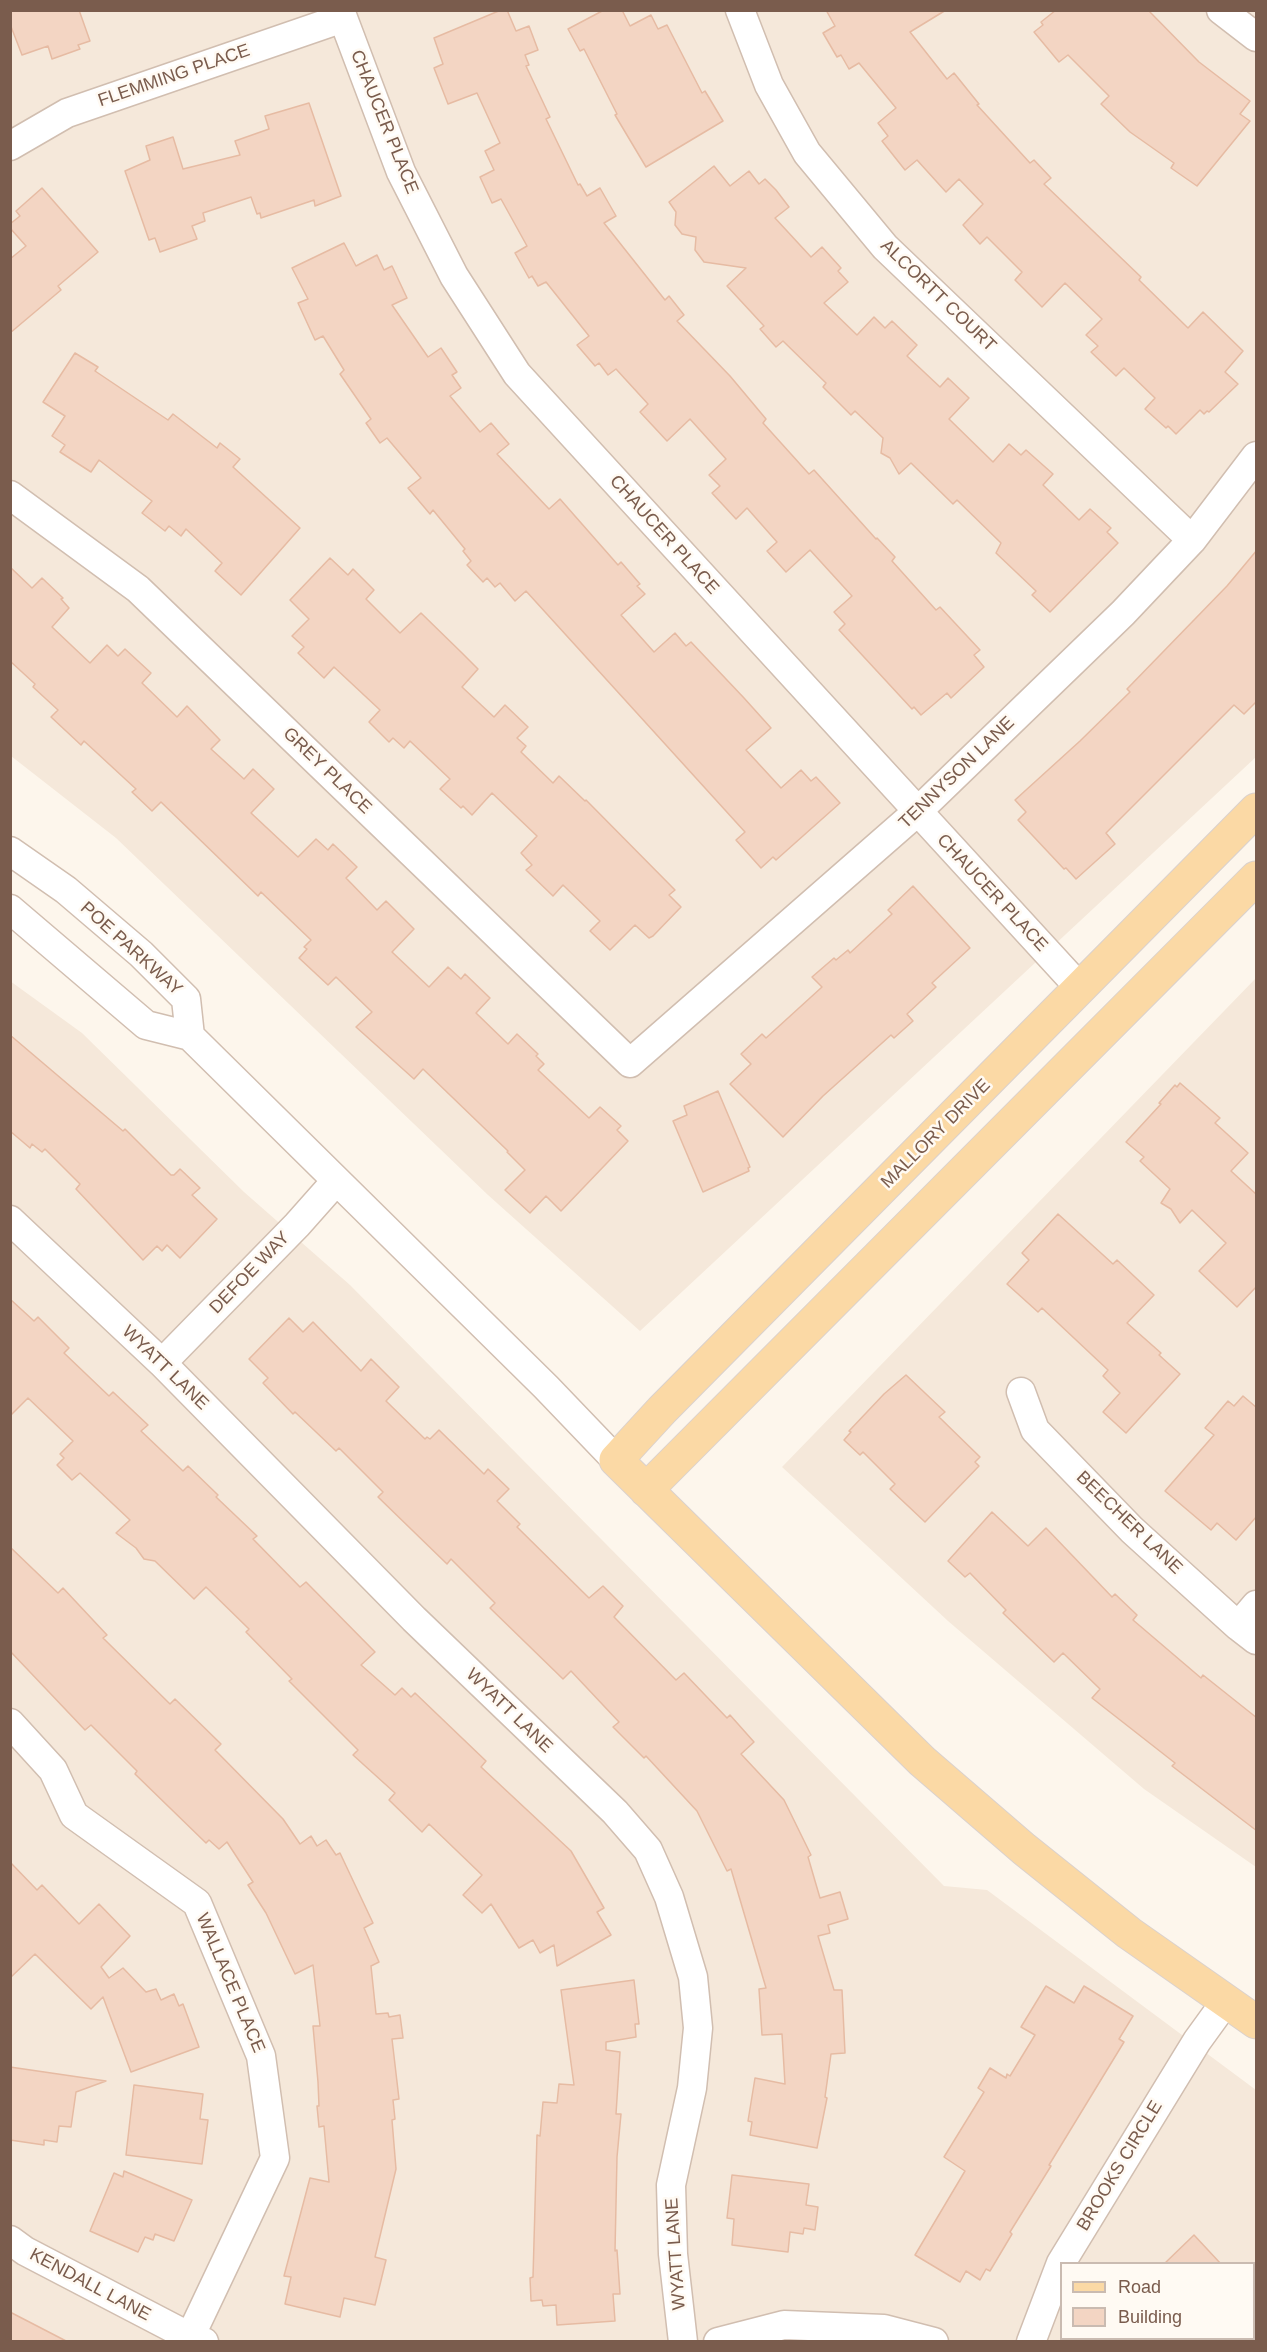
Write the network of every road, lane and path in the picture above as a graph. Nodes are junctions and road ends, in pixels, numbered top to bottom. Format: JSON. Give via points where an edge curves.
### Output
{"nodes":[{"id":1,"x":740,"y":10,"type":"edge"},
{"id":2,"x":1221,"y":10,"type":"edge"},
{"id":3,"x":343,"y":18,"type":"joint"},
{"id":4,"x":1257,"y":38,"type":"edge"},
{"id":5,"x":10,"y":146,"type":"edge"},
{"id":6,"x":1257,"y":456,"type":"edge"},
{"id":7,"x":10,"y":495,"type":"edge"},
{"id":8,"x":1192,"y":540,"type":"junction"},
{"id":9,"x":1257,"y":810,"type":"edge"},
{"id":10,"x":917,"y":813,"type":"junction"},
{"id":11,"x":10,"y":851,"type":"edge"},
{"id":12,"x":1257,"y":878,"type":"edge"},
{"id":13,"x":10,"y":909,"type":"edge"},
{"id":14,"x":1080,"y":988,"type":"junction"},
{"id":15,"x":190,"y":1036,"type":"junction"},
{"id":16,"x":630,"y":1063,"type":"joint"},
{"id":17,"x":336,"y":1181,"type":"junction"},
{"id":18,"x":10,"y":1220,"type":"edge"},
{"id":19,"x":162,"y":1363,"type":"junction"},
{"id":20,"x":1021,"y":1392,"type":"dead end"},
{"id":21,"x":616,"y":1460,"type":"junction"},
{"id":22,"x":646,"y":1490,"type":"junction"},
{"id":23,"x":1257,"y":1605,"type":"edge"},
{"id":24,"x":1247,"y":1633,"type":"edge"},
{"id":25,"x":10,"y":1723,"type":"edge"},
{"id":26,"x":1227,"y":2001,"type":"junction"},
{"id":27,"x":1257,"y":2022,"type":"edge"},
{"id":28,"x":10,"y":2240,"type":"edge"},
{"id":29,"x":1062,"y":2262,"type":"edge"},
{"id":30,"x":1060,"y":2266,"type":"edge"},
{"id":31,"x":197,"y":2339,"type":"edge"},
{"id":32,"x":683,"y":2342,"type":"edge"},
{"id":33,"x":718,"y":2342,"type":"edge"},
{"id":34,"x":934,"y":2342,"type":"edge"},
{"id":35,"x":1031,"y":2342,"type":"edge"}],
"edges":[{"from":1,"to":8,"type":"street","name":"ALCORTT COURT","via":[[769,85],[807,153],[885,247]]},
{"from":2,"to":4,"type":"street"},
{"from":3,"to":5,"type":"street","name":"FLEMMING PLACE","via":[[67,113]]},
{"from":3,"to":10,"type":"street","name":"CHAUCER PLACE","via":[[401,171],[454,276],[517,374]]},
{"from":6,"to":8,"type":"street","name":"TENNYSON LANE"},
{"from":7,"to":16,"type":"street","name":"GREY PLACE","via":[[138,589]]},
{"from":8,"to":10,"type":"street","name":"TENNYSON LANE"},
{"from":9,"to":14,"type":"main road","name":"MALLORY DRIVE"},
{"from":10,"to":14,"type":"street","name":"CHAUCER PLACE"},
{"from":10,"to":16,"type":"street","name":"TENNYSON LANE"},
{"from":11,"to":15,"type":"street","name":"POE PARKWAY","via":[[66,890],[141,954],[186,999]]},
{"from":12,"to":22,"type":"main road"},
{"from":13,"to":15,"type":"street","via":[[146,1024]]},
{"from":14,"to":21,"type":"main road","name":"MALLORY DRIVE"},
{"from":15,"to":17,"type":"street"},
{"from":17,"to":19,"type":"street","name":"DEFOE WAY"},
{"from":17,"to":21,"type":"street"},
{"from":18,"to":19,"type":"street","name":"WYATT LANE"},
{"from":19,"to":32,"type":"street","name":"WYATT LANE","via":[[414,1619],[615,1812],[648,1850],[669,1897],[693,1977],[698,2028],[692,2088],[671,2185],[672,2254]]},
{"from":20,"to":24,"type":"street","name":"BEECHER LANE","via":[[1035,1430],[1132,1530]]},
{"from":21,"to":22,"type":"main road"},
{"from":22,"to":26,"type":"main road","via":[[922,1761],[1129,1933]]},
{"from":23,"to":24,"type":"street"},
{"from":25,"to":31,"type":"street","name":"WALLACE PLACE","via":[[53,1770],[74,1815],[197,1903],[261,2056],[275,2158]]},
{"from":26,"to":27,"type":"main road"},
{"from":26,"to":29,"type":"street","name":"BROOKS CIRCLE","via":[[1197,2041]]},
{"from":28,"to":31,"type":"street","name":"KENDALL LANE"},
{"from":30,"to":35,"type":"street","name":"BROOKS CIRCLE"},
{"from":33,"to":34,"type":"street","via":[[784,2325],[884,2329]]}]}
